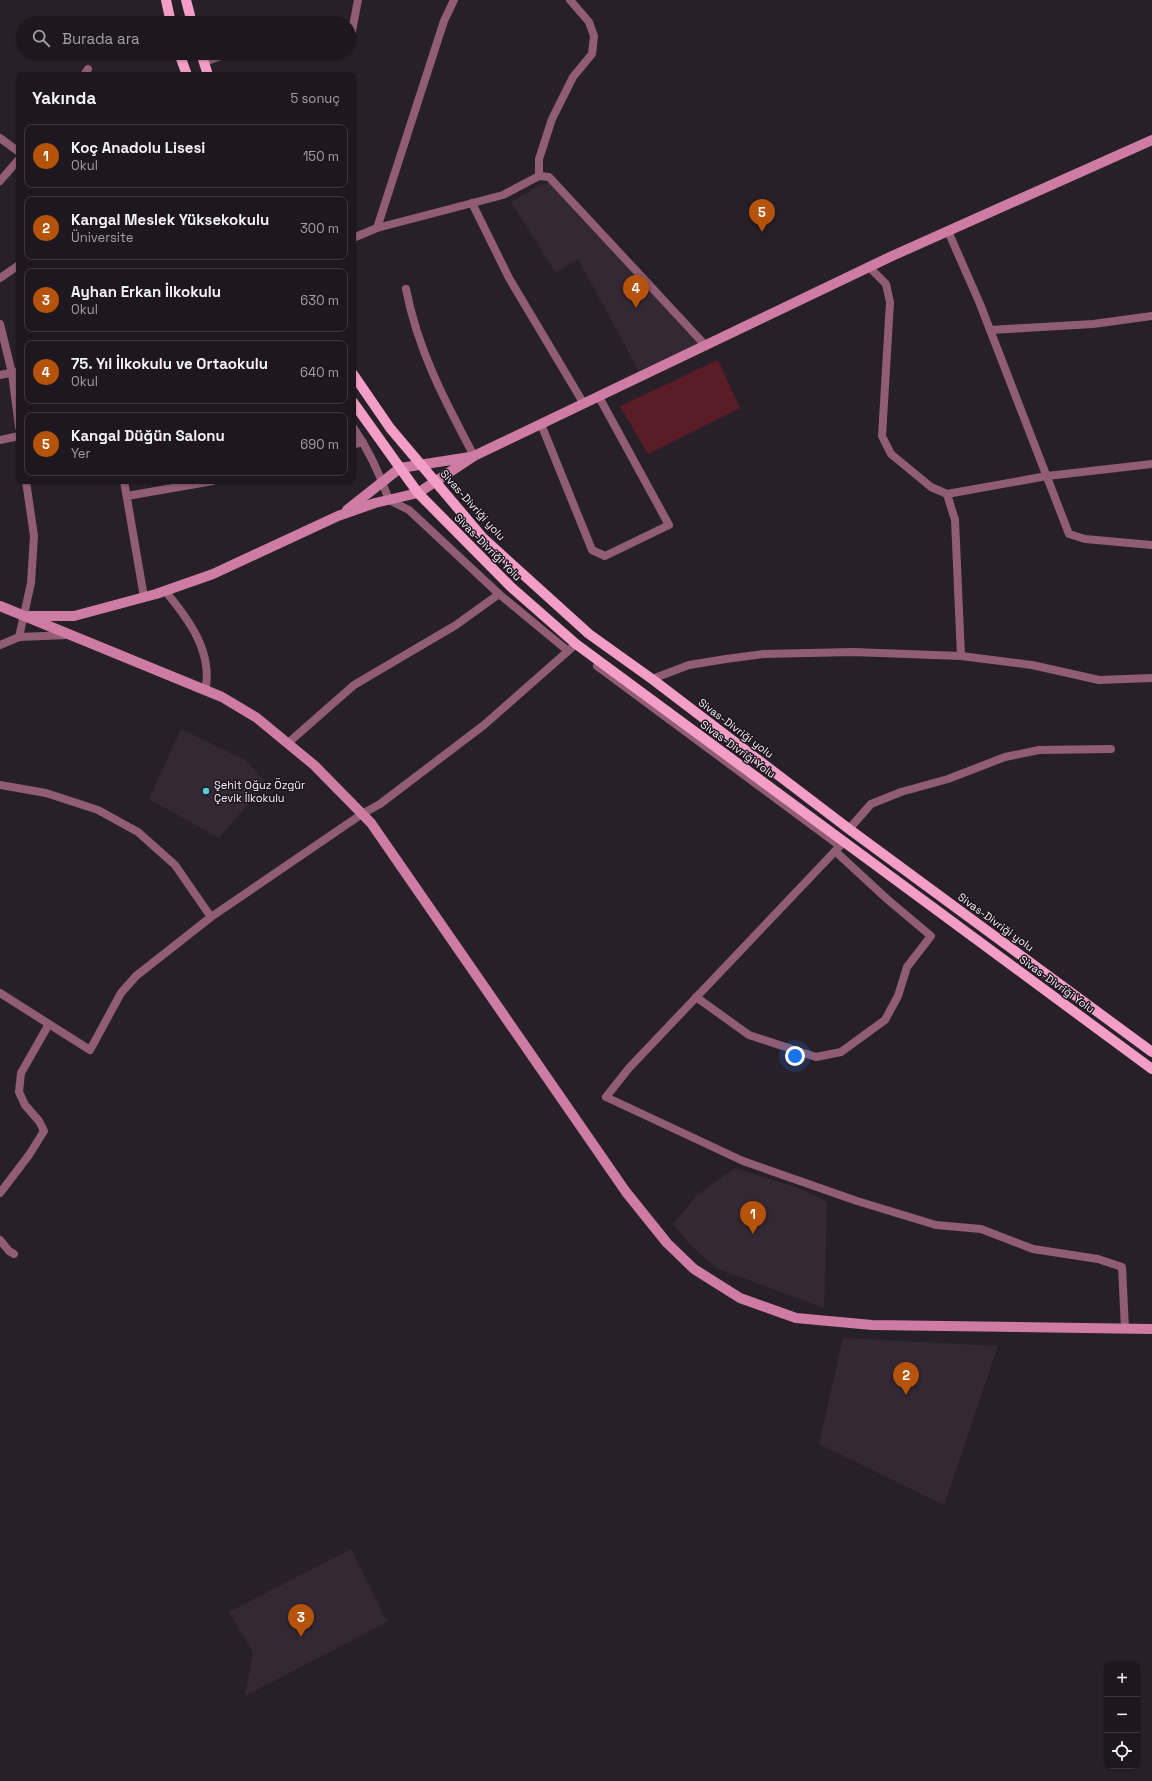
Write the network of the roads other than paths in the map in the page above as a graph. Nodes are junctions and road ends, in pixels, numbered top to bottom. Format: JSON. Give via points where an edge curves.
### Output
{"nodes":[{"id":1,"x":166,"y":0,"type":"edge"},
{"id":2,"x":186,"y":0,"type":"edge"},
{"id":3,"x":358,"y":0,"type":"edge"},
{"id":4,"x":454,"y":0,"type":"edge"},
{"id":5,"x":570,"y":0,"type":"edge"},
{"id":6,"x":170,"y":16,"type":"edge"},
{"id":7,"x":190,"y":16,"type":"edge"},
{"id":8,"x":355,"y":16,"type":"edge"},
{"id":9,"x":182,"y":60,"type":"edge"},
{"id":10,"x":203,"y":60,"type":"edge"},
{"id":11,"x":186,"y":72,"type":"edge"},
{"id":12,"x":207,"y":72,"type":"edge"},
{"id":13,"x":0,"y":138,"type":"edge"},
{"id":14,"x":1152,"y":140,"type":"edge"},
{"id":15,"x":16,"y":150,"type":"edge"},
{"id":16,"x":16,"y":162,"type":"edge"},
{"id":17,"x":539,"y":176,"type":"junction"},
{"id":18,"x":0,"y":181,"type":"edge"},
{"id":19,"x":472,"y":203,"type":"junction"},
{"id":20,"x":377,"y":228,"type":"junction"},
{"id":21,"x":948,"y":231,"type":"junction"},
{"id":22,"x":356,"y":237,"type":"edge"},
{"id":23,"x":16,"y":267,"type":"edge"},
{"id":24,"x":869,"y":267,"type":"junction"},
{"id":25,"x":0,"y":278,"type":"edge"},
{"id":26,"x":406,"y":288,"type":"dead end"},
{"id":27,"x":1152,"y":316,"type":"edge"},
{"id":28,"x":0,"y":324,"type":"edge"},
{"id":29,"x":990,"y":330,"type":"junction"},
{"id":30,"x":706,"y":346,"type":"junction"},
{"id":31,"x":16,"y":372,"type":"edge"},
{"id":32,"x":0,"y":375,"type":"edge"},
{"id":33,"x":356,"y":378,"type":"edge"},
{"id":34,"x":599,"y":397,"type":"junction"},
{"id":35,"x":584,"y":404,"type":"junction"},
{"id":36,"x":356,"y":406,"type":"edge"},
{"id":37,"x":541,"y":424,"type":"junction"},
{"id":38,"x":356,"y":431,"type":"edge"},
{"id":39,"x":16,"y":437,"type":"edge"},
{"id":40,"x":0,"y":440,"type":"edge"},
{"id":41,"x":363,"y":442,"type":"junction"},
{"id":42,"x":356,"y":444,"type":"edge"},
{"id":43,"x":474,"y":456,"type":"junction"},
{"id":44,"x":421,"y":464,"type":"junction"},
{"id":45,"x":1152,"y":464,"type":"edge"},
{"id":46,"x":400,"y":468,"type":"junction"},
{"id":47,"x":1047,"y":476,"type":"junction"},
{"id":48,"x":383,"y":481,"type":"junction"},
{"id":49,"x":435,"y":481,"type":"junction"},
{"id":50,"x":26,"y":484,"type":"edge"},
{"id":51,"x":125,"y":484,"type":"edge"},
{"id":52,"x":196,"y":484,"type":"edge"},
{"id":53,"x":418,"y":493,"type":"junction"},
{"id":54,"x":947,"y":494,"type":"junction"},
{"id":55,"x":127,"y":496,"type":"junction"},
{"id":56,"x":390,"y":500,"type":"junction"},
{"id":57,"x":338,"y":516,"type":"junction"},
{"id":58,"x":1152,"y":544,"type":"edge"},
{"id":59,"x":165,"y":591,"type":"junction"},
{"id":60,"x":499,"y":594,"type":"junction"},
{"id":61,"x":144,"y":597,"type":"junction"},
{"id":62,"x":0,"y":606,"type":"edge"},
{"id":63,"x":24,"y":616,"type":"junction"},
{"id":64,"x":68,"y":635,"type":"junction"},
{"id":65,"x":19,"y":637,"type":"junction"},
{"id":66,"x":0,"y":645,"type":"edge"},
{"id":67,"x":572,"y":648,"type":"junction"},
{"id":68,"x":961,"y":656,"type":"junction"},
{"id":69,"x":1152,"y":678,"type":"edge"},
{"id":70,"x":652,"y":679,"type":"junction"},
{"id":71,"x":205,"y":690,"type":"junction"},
{"id":72,"x":288,"y":743,"type":"junction"},
{"id":73,"x":1111,"y":749,"type":"dead end"},
{"id":74,"x":0,"y":785,"type":"edge"},
{"id":75,"x":362,"y":814,"type":"junction"},
{"id":76,"x":849,"y":829,"type":"junction"},
{"id":77,"x":835,"y":851,"type":"junction"},
{"id":78,"x":211,"y":918,"type":"junction"},
{"id":79,"x":0,"y":993,"type":"edge"},
{"id":80,"x":696,"y":997,"type":"junction"},
{"id":81,"x":49,"y":1024,"type":"junction"},
{"id":82,"x":1152,"y":1052,"type":"edge"},
{"id":83,"x":1152,"y":1070,"type":"edge"},
{"id":84,"x":0,"y":1193,"type":"edge"},
{"id":85,"x":0,"y":1240,"type":"edge"},
{"id":86,"x":14,"y":1254,"type":"dead end"},
{"id":87,"x":1125,"y":1329,"type":"junction"},
{"id":88,"x":1152,"y":1329,"type":"edge"}],
"edges":[{"from":1,"to":6,"type":"main road"},
{"from":2,"to":7,"type":"main road"},
{"from":3,"to":8,"type":"street"},
{"from":4,"to":20,"type":"street","via":[[444,21]]},
{"from":5,"to":17,"type":"street","via":[[589,22],[594,36],[592,54],[573,77],[552,119],[539,159]]},
{"from":9,"to":11,"type":"main road"},
{"from":10,"to":12,"type":"main road"},
{"from":13,"to":15,"type":"street"},
{"from":14,"to":21,"type":"street"},
{"from":16,"to":18,"type":"street"},
{"from":17,"to":19,"type":"street","via":[[504,195]]},
{"from":17,"to":30,"type":"street","via":[[549,177]]},
{"from":19,"to":20,"type":"street"},
{"from":19,"to":35,"type":"street","via":[[509,278]]},
{"from":20,"to":22,"type":"street"},
{"from":21,"to":24,"type":"street"},
{"from":21,"to":29,"type":"street"},
{"from":23,"to":25,"type":"street"},
{"from":24,"to":30,"type":"street"},
{"from":24,"to":54,"type":"street","via":[[886,284],[890,302],[882,436],[891,454],[931,487]]},
{"from":26,"to":43,"type":"street","via":[[412,317],[434,380]]},
{"from":27,"to":29,"type":"street","via":[[1093,324]]},
{"from":28,"to":31,"type":"street"},
{"from":29,"to":47,"type":"street"},
{"from":30,"to":34,"type":"street"},
{"from":31,"to":32,"type":"street"},
{"from":33,"to":44,"type":"main road","name":"Sivas-Divriği yolu","via":[[390,428]]},
{"from":34,"to":35,"type":"street"},
{"from":34,"to":37,"type":"street","via":[[669,524],[605,556],[592,550]]},
{"from":35,"to":37,"type":"street"},
{"from":36,"to":46,"type":"main road","name":"Sivas-Divriği Yolu"},
{"from":37,"to":43,"type":"street"},
{"from":38,"to":41,"type":"street"},
{"from":39,"to":40,"type":"street"},
{"from":41,"to":42,"type":"street"},
{"from":41,"to":48,"type":"street"},
{"from":43,"to":44,"type":"street"},
{"from":43,"to":49,"type":"street"},
{"from":44,"to":46,"type":"street"},
{"from":44,"to":49,"type":"main road","name":"Sivas-Divriği yolu"},
{"from":45,"to":47,"type":"street"},
{"from":46,"to":48,"type":"street"},
{"from":46,"to":53,"type":"main road","name":"Sivas-Divriği Yolu"},
{"from":47,"to":54,"type":"street"},
{"from":47,"to":58,"type":"street","via":[[1069,534],[1085,539]]},
{"from":48,"to":56,"type":"street"},
{"from":48,"to":57,"type":"street"},
{"from":49,"to":53,"type":"street"},
{"from":49,"to":70,"type":"main road","name":"Sivas-Divriği yolu","via":[[483,538],[589,634]]},
{"from":50,"to":63,"type":"street","via":[[34,536],[31,583]]},
{"from":51,"to":55,"type":"street"},
{"from":52,"to":55,"type":"street"},
{"from":53,"to":56,"type":"street"},
{"from":53,"to":67,"type":"main road","name":"Sivas-Divriği Yolu"},
{"from":54,"to":68,"type":"street","via":[[955,520]]},
{"from":55,"to":61,"type":"street"},
{"from":56,"to":57,"type":"street"},
{"from":56,"to":60,"type":"street","via":[[409,510],[422,521]]},
{"from":57,"to":59,"type":"street","via":[[213,574]]},
{"from":59,"to":61,"type":"street"},
{"from":59,"to":71,"type":"street","via":[[181,611],[202,647],[208,677]]},
{"from":60,"to":67,"type":"street"},
{"from":60,"to":72,"type":"street","via":[[456,625],[354,686]]},
{"from":61,"to":63,"type":"street","via":[[74,616]]},
{"from":62,"to":63,"type":"street"},
{"from":63,"to":64,"type":"street"},
{"from":63,"to":65,"type":"street"},
{"from":64,"to":65,"type":"street"},
{"from":64,"to":71,"type":"street"},
{"from":65,"to":66,"type":"street"},
{"from":67,"to":75,"type":"street","via":[[484,725],[380,804]]},
{"from":67,"to":77,"type":"street","via":[[840,846]]},
{"from":67,"to":83,"type":"main road","name":"Sivas-Divriği Yolu"},
{"from":68,"to":69,"type":"street","via":[[1032,665],[1099,680]]},
{"from":68,"to":70,"type":"street","via":[[852,652],[764,654],[689,665]]},
{"from":70,"to":76,"type":"main road","name":"Sivas-Divriği yolu"},
{"from":71,"to":72,"type":"street","via":[[257,718]]},
{"from":72,"to":75,"type":"street","via":[[314,765]]},
{"from":73,"to":76,"type":"street","via":[[1039,750],[1004,757],[948,779],[901,792],[871,804]]},
{"from":74,"to":78,"type":"street","via":[[46,793],[98,810],[138,832],[175,865]]},
{"from":75,"to":78,"type":"street"},
{"from":75,"to":87,"type":"street","via":[[626,1192],[667,1243],[694,1270],[740,1298],[796,1318],[872,1325]]},
{"from":76,"to":82,"type":"main road","name":"Sivas-Divriği yolu"},
{"from":77,"to":80,"type":"street"},
{"from":77,"to":80,"type":"street","via":[[931,936],[907,967],[898,996],[885,1020],[841,1052],[816,1057],[749,1035]]},
{"from":78,"to":81,"type":"street","via":[[136,976],[121,993],[90,1050]]},
{"from":79,"to":81,"type":"street"},
{"from":80,"to":87,"type":"street","via":[[606,1096],[743,1161],[857,1201],[936,1225],[981,1229],[1033,1248],[1098,1259],[1122,1267]]},
{"from":81,"to":84,"type":"street","via":[[21,1073],[19,1092],[44,1131]]},
{"from":85,"to":86,"type":"street"},
{"from":87,"to":88,"type":"street"}]}
